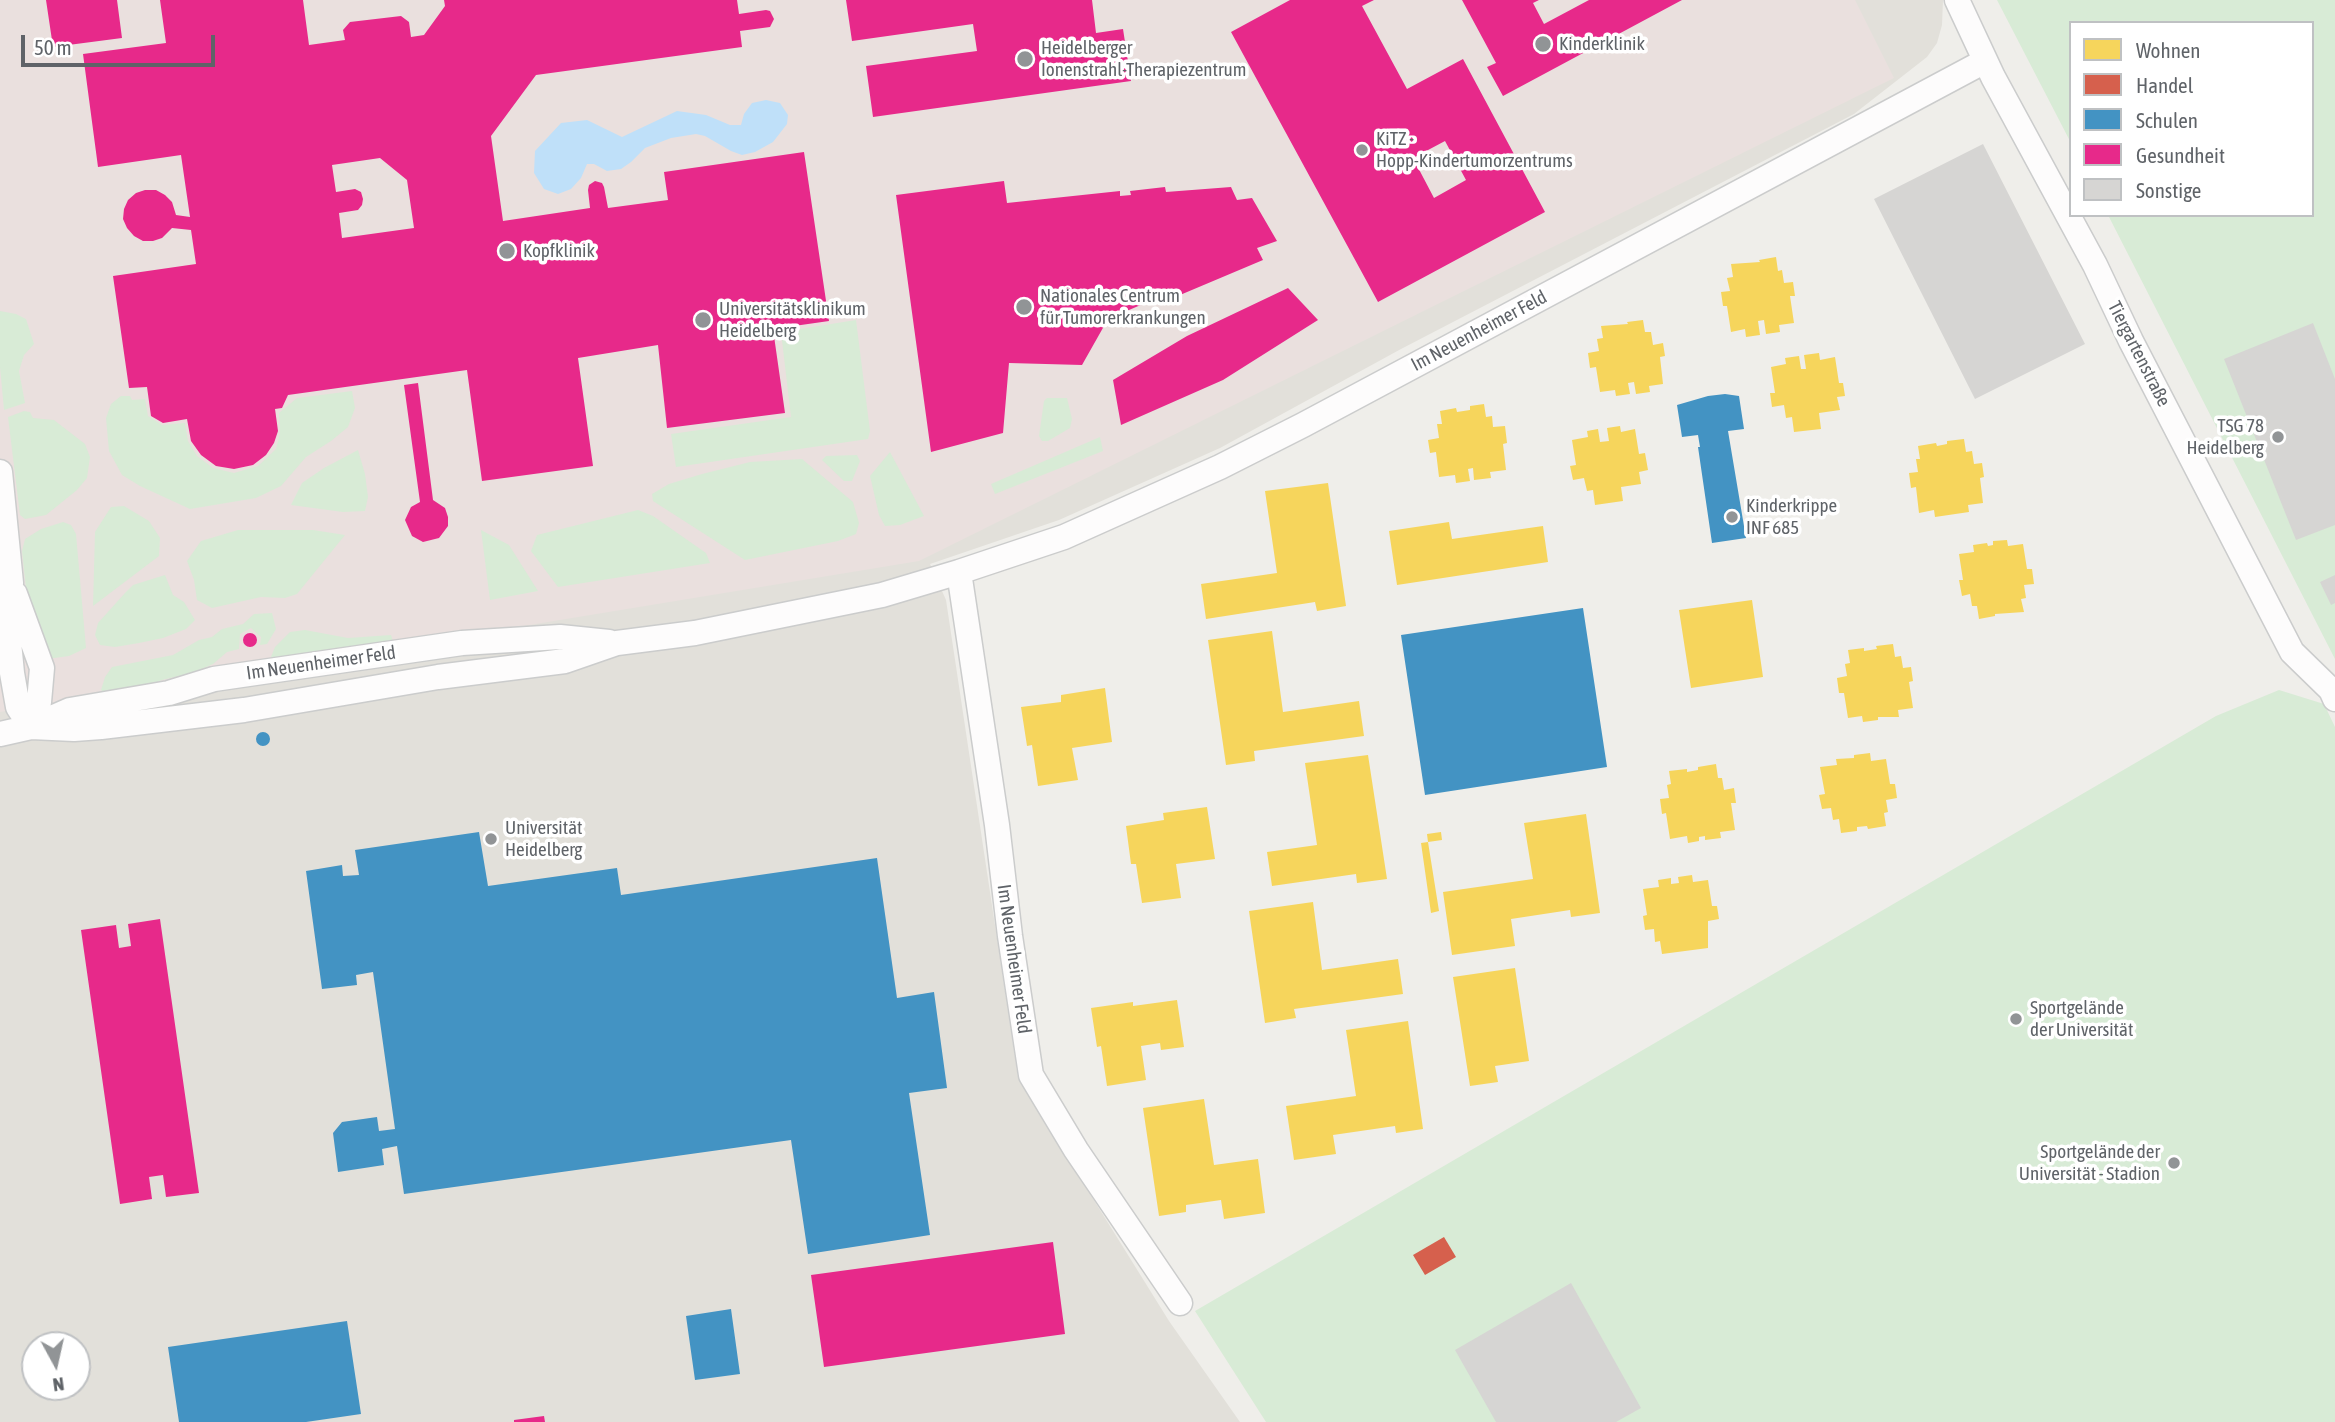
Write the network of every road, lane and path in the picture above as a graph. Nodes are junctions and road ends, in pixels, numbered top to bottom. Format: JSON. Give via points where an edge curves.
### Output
{"nodes":[{"id":1,"x":1957,"y":0,"type":"edge"},
{"id":2,"x":1985,"y":61,"type":"junction"},
{"id":3,"x":2069,"y":217,"type":"edge"},
{"id":4,"x":2069,"y":217,"type":"edge"},
{"id":5,"x":0,"y":472,"type":"edge"},
{"id":6,"x":959,"y":572,"type":"junction"},
{"id":7,"x":11,"y":583,"type":"junction"},
{"id":8,"x":4,"y":640,"type":"edge"},
{"id":9,"x":617,"y":643,"type":"junction"},
{"id":10,"x":2335,"y":699,"type":"edge"},
{"id":11,"x":31,"y":727,"type":"junction"},
{"id":12,"x":0,"y":734,"type":"edge"},
{"id":13,"x":1180,"y":1303,"type":"dead end"}],
"edges":[{"from":1,"to":2,"type":"street","name":"Tiergartenstraße"},
{"from":2,"to":4,"type":"street","name":"Tiergartenstraße"},
{"from":2,"to":6,"type":"street","name":"Im Neuenheimer Feld","via":[[1232,461],[1064,537]]},
{"from":3,"to":10,"type":"street","name":"Tiergartenstraße","via":[[2292,652]]},
{"from":5,"to":7,"type":"street"},
{"from":6,"to":9,"type":"street","name":"Im Neuenheimer Feld","via":[[835,606]]},
{"from":6,"to":13,"type":"street","name":"Im Neuenheimer Feld","via":[[1031,1075]]},
{"from":7,"to":8,"type":"street"},
{"from":7,"to":11,"type":"street","via":[[42,668]]},
{"from":8,"to":11,"type":"street","via":[[18,707]]},
{"from":9,"to":11,"type":"street","name":"Im Neuenheimer Feld","via":[[565,661],[244,710],[101,727]]},
{"from":9,"to":11,"type":"street","name":"Im Neuenheimer Feld","via":[[560,637],[462,643],[359,657],[214,679],[169,693],[70,710]]},
{"from":11,"to":12,"type":"street","name":"Im Neuenheimer Feld"}]}
